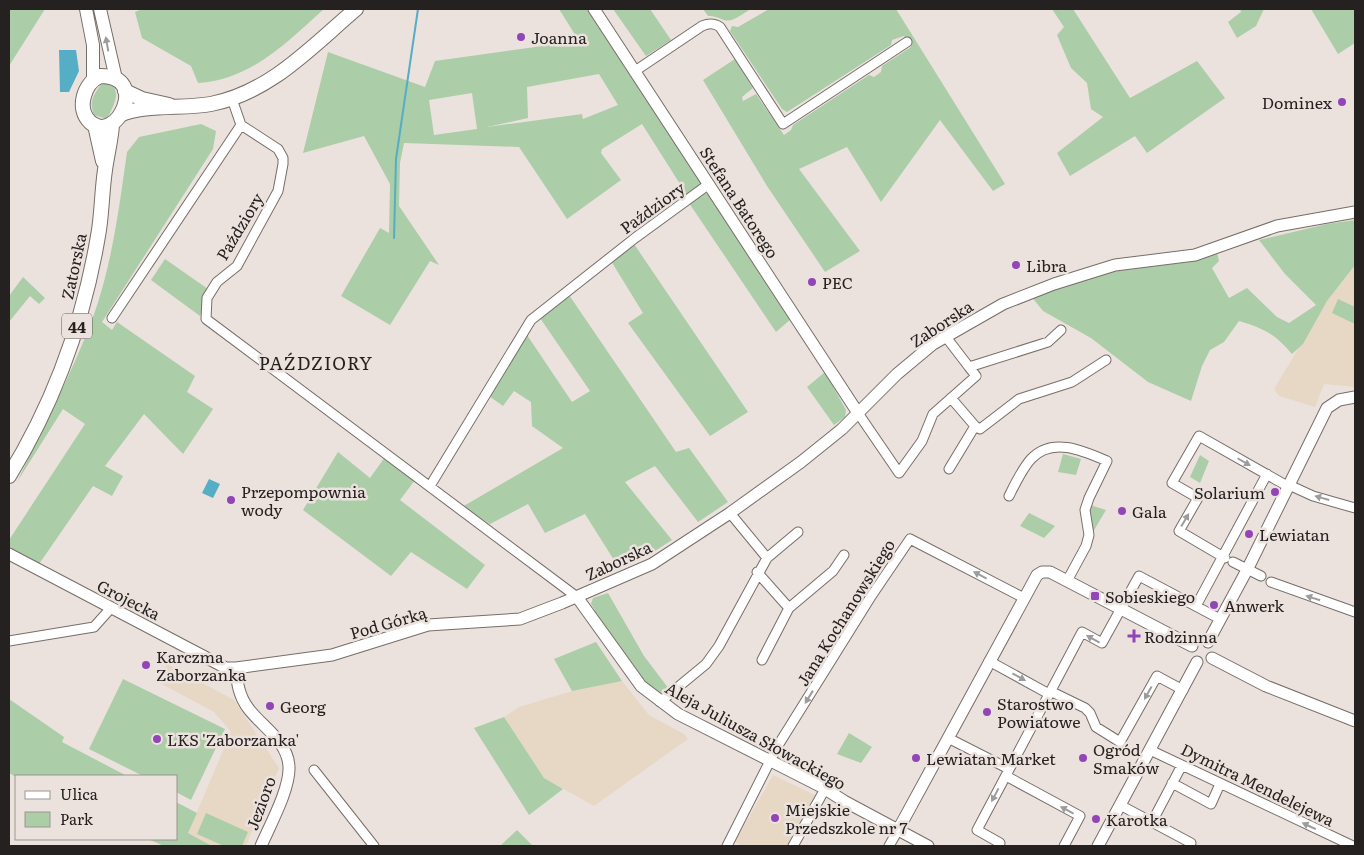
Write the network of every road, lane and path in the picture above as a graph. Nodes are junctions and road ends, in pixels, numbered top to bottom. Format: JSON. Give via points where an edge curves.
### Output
{"nodes":[{"id":1,"x":86,"y":9,"type":"edge"},
{"id":2,"x":100,"y":9,"type":"edge"},
{"id":3,"x":356,"y":9,"type":"edge"},
{"id":4,"x":594,"y":9,"type":"edge"},
{"id":5,"x":901,"y":43,"type":"dead end"},
{"id":6,"x":635,"y":71,"type":"junction"},
{"id":7,"x":116,"y":78,"type":"junction"},
{"id":8,"x":93,"y":79,"type":"junction"},
{"id":9,"x":125,"y":91,"type":"junction"},
{"id":10,"x":232,"y":99,"type":"junction"},
{"id":11,"x":177,"y":107,"type":"junction"},
{"id":12,"x":116,"y":120,"type":"junction"},
{"id":13,"x":241,"y":125,"type":"junction"},
{"id":14,"x":95,"y":126,"type":"junction"},
{"id":15,"x":105,"y":169,"type":"junction"},
{"id":16,"x":709,"y":184,"type":"junction"},
{"id":17,"x":1355,"y":212,"type":"edge"},
{"id":18,"x":112,"y":318,"type":"dead end"},
{"id":19,"x":1061,"y":330,"type":"dead end"},
{"id":20,"x":946,"y":337,"type":"junction"},
{"id":21,"x":1106,"y":360,"type":"dead end"},
{"id":22,"x":969,"y":367,"type":"junction"},
{"id":23,"x":1355,"y":397,"type":"edge"},
{"id":24,"x":951,"y":398,"type":"junction"},
{"id":25,"x":858,"y":413,"type":"junction"},
{"id":26,"x":975,"y":426,"type":"junction"},
{"id":27,"x":948,"y":469,"type":"dead end"},
{"id":28,"x":1267,"y":474,"type":"junction"},
{"id":29,"x":9,"y":476,"type":"edge"},
{"id":30,"x":430,"y":486,"type":"junction"},
{"id":31,"x":1289,"y":486,"type":"junction"},
{"id":32,"x":1009,"y":496,"type":"dead end"},
{"id":33,"x":1355,"y":508,"type":"edge"},
{"id":34,"x":730,"y":513,"type":"junction"},
{"id":35,"x":798,"y":532,"type":"dead end"},
{"id":36,"x":9,"y":554,"type":"edge"},
{"id":37,"x":844,"y":555,"type":"dead end"},
{"id":38,"x":767,"y":558,"type":"junction"},
{"id":39,"x":1227,"y":559,"type":"junction"},
{"id":40,"x":1247,"y":570,"type":"junction"},
{"id":41,"x":758,"y":572,"type":"junction"},
{"id":42,"x":1261,"y":576,"type":"dead end"},
{"id":43,"x":1067,"y":581,"type":"junction"},
{"id":44,"x":1271,"y":582,"type":"dead end"},
{"id":45,"x":577,"y":597,"type":"junction"},
{"id":46,"x":1024,"y":598,"type":"junction"},
{"id":47,"x":1196,"y":606,"type":"junction"},
{"id":48,"x":111,"y":608,"type":"junction"},
{"id":49,"x":789,"y":608,"type":"junction"},
{"id":50,"x":1121,"y":610,"type":"junction"},
{"id":51,"x":1355,"y":612,"type":"edge"},
{"id":52,"x":1220,"y":619,"type":"junction"},
{"id":53,"x":9,"y":641,"type":"edge"},
{"id":54,"x":1208,"y":642,"type":"junction"},
{"id":55,"x":1192,"y":646,"type":"junction"},
{"id":56,"x":1212,"y":658,"type":"junction"},
{"id":57,"x":762,"y":660,"type":"dead end"},
{"id":58,"x":989,"y":661,"type":"junction"},
{"id":59,"x":1197,"y":662,"type":"junction"},
{"id":60,"x":236,"y":668,"type":"junction"},
{"id":61,"x":1183,"y":690,"type":"junction"},
{"id":62,"x":1049,"y":692,"type":"junction"},
{"id":63,"x":660,"y":702,"type":"junction"},
{"id":64,"x":1355,"y":721,"type":"edge"},
{"id":65,"x":948,"y":738,"type":"junction"},
{"id":66,"x":1150,"y":750,"type":"junction"},
{"id":67,"x":770,"y":761,"type":"junction"},
{"id":68,"x":1182,"y":766,"type":"junction"},
{"id":69,"x":314,"y":770,"type":"dead end"},
{"id":70,"x":1008,"y":772,"type":"junction"},
{"id":71,"x":1172,"y":783,"type":"junction"},
{"id":72,"x":1220,"y":784,"type":"junction"},
{"id":73,"x":825,"y":789,"type":"junction"},
{"id":74,"x":1120,"y":805,"type":"junction"},
{"id":75,"x":1152,"y":822,"type":"junction"},
{"id":76,"x":898,"y":830,"type":"junction"},
{"id":77,"x":1191,"y":843,"type":"dead end"},
{"id":78,"x":261,"y":846,"type":"edge"},
{"id":79,"x":374,"y":846,"type":"edge"},
{"id":80,"x":728,"y":846,"type":"edge"},
{"id":81,"x":793,"y":846,"type":"edge"},
{"id":82,"x":889,"y":846,"type":"edge"},
{"id":83,"x":928,"y":846,"type":"edge"},
{"id":84,"x":998,"y":846,"type":"edge"},
{"id":85,"x":1064,"y":846,"type":"edge"},
{"id":86,"x":1098,"y":846,"type":"edge"},
{"id":87,"x":1353,"y":846,"type":"edge"}],
"edges":[{"from":1,"to":8,"type":"main road","number":"44","via":[[93,45]]},
{"from":7,"to":2,"type":"main road","one_way":true},
{"from":3,"to":10,"type":"main road","via":[[282,73]]},
{"from":4,"to":6,"type":"street","name":"Stefana Batorego"},
{"from":5,"to":6,"type":"street","via":[[874,70],[785,128],[715,24],[702,26]]},
{"from":6,"to":16,"type":"street","name":"Stefana Batorego"},
{"from":7,"to":8,"type":"main road","via":[[100,76]]},
{"from":7,"to":9,"type":"main road"},
{"from":8,"to":14,"type":"main road","number":"44","via":[[82,106],[84,114]]},
{"from":9,"to":11,"type":"main road"},
{"from":9,"to":12,"type":"main road","number":"44","via":[[125,104]]},
{"from":10,"to":11,"type":"main road"},
{"from":10,"to":13,"type":"street"},
{"from":11,"to":12,"type":"main road","via":[[132,111]]},
{"from":12,"to":14,"type":"main road","via":[[106,127]]},
{"from":12,"to":15,"type":"main road","name":"Zatorska","number":"44"},
{"from":13,"to":18,"type":"street"},
{"from":13,"to":30,"type":"street","name":"Paździory","via":[[278,149],[284,164],[278,191],[236,266],[218,282],[207,298],[206,319]]},
{"from":14,"to":15,"type":"main road","name":"Zatorska","number":"44"},
{"from":15,"to":29,"type":"main road","name":"Zatorska","number":"44","via":[[94,261],[74,335],[45,409]]},
{"from":16,"to":25,"type":"street","name":"Stefana Batorego"},
{"from":16,"to":30,"type":"street","name":"Paździory","via":[[531,320]]},
{"from":17,"to":20,"type":"street","name":"Zaborska","via":[[1276,226],[1195,255],[1098,270],[1003,304]]},
{"from":19,"to":22,"type":"street","via":[[1048,342]]},
{"from":20,"to":22,"type":"street"},
{"from":20,"to":25,"type":"street","name":"Zaborska","via":[[898,374]]},
{"from":21,"to":26,"type":"street","via":[[1072,382],[1019,399],[980,429]]},
{"from":22,"to":24,"type":"street","via":[[976,376]]},
{"from":23,"to":31,"type":"street","via":[[1339,400],[1327,408]]},
{"from":24,"to":25,"type":"street","via":[[933,414],[922,441],[899,473]]},
{"from":24,"to":26,"type":"street"},
{"from":25,"to":34,"type":"street","name":"Zaborska","via":[[801,462]]},
{"from":26,"to":27,"type":"street"},
{"from":28,"to":31,"type":"street"},
{"from":28,"to":39,"type":"street"},
{"from":39,"to":28,"type":"street","one_way":true,"via":[[1179,531],[1198,498],[1172,483],[1199,436]]},
{"from":30,"to":45,"type":"street","name":"Paździory"},
{"from":33,"to":31,"type":"street","one_way":true},
{"from":31,"to":40,"type":"street"},
{"from":32,"to":43,"type":"street","via":[[1031,459],[1041,451],[1066,446],[1107,461],[1085,510],[1089,534],[1086,546]]},
{"from":34,"to":38,"type":"street"},
{"from":34,"to":45,"type":"street","name":"Zaborska","via":[[652,564]]},
{"from":35,"to":38,"type":"street"},
{"from":36,"to":48,"type":"street","name":"Grojecka"},
{"from":37,"to":49,"type":"street","via":[[833,571]]},
{"from":38,"to":41,"type":"street"},
{"from":39,"to":40,"type":"street"},
{"from":39,"to":47,"type":"street"},
{"from":40,"to":42,"type":"street"},
{"from":40,"to":52,"type":"street"},
{"from":41,"to":49,"type":"street"},
{"from":41,"to":63,"type":"street","via":[[706,664]]},
{"from":43,"to":46,"type":"street","via":[[1050,572],[1042,572]]},
{"from":43,"to":50,"type":"street"},
{"from":51,"to":44,"type":"street","one_way":true},
{"from":45,"to":60,"type":"street","name":"Pod Górką","via":[[520,619],[428,625],[332,655]]},
{"from":45,"to":63,"type":"street","name":"Aleja Juliusza Słowackiego","via":[[641,686]]},
{"from":46,"to":58,"type":"street"},
{"from":46,"to":67,"type":"street","name":"Jana Kochanowskiego","one_way":true,"via":[[910,539]]},
{"from":47,"to":50,"type":"street","via":[[1139,576]]},
{"from":47,"to":52,"type":"street"},
{"from":48,"to":53,"type":"street","via":[[94,627]]},
{"from":48,"to":60,"type":"street","name":"Grojecka","via":[[216,664]]},
{"from":49,"to":57,"type":"street"},
{"from":50,"to":55,"type":"street"},
{"from":50,"to":62,"type":"street","one_way":true,"via":[[1102,643],[1082,632]]},
{"from":52,"to":54,"type":"street"},
{"from":54,"to":55,"type":"street"},
{"from":54,"to":56,"type":"street","via":[[1212,647]]},
{"from":55,"to":59,"type":"street","via":[[1192,657]]},
{"from":56,"to":59,"type":"street","via":[[1204,663]]},
{"from":56,"to":64,"type":"street","via":[[1266,686]]},
{"from":58,"to":62,"type":"street","one_way":true},
{"from":58,"to":65,"type":"street"},
{"from":59,"to":61,"type":"street"},
{"from":60,"to":78,"type":"street","name":"Jezioro","via":[[237,686],[248,708],[283,746],[289,767],[287,781]]},
{"from":61,"to":62,"type":"street","one_way":true,"via":[[1157,676],[1120,742],[1096,727],[1085,708]]},
{"from":61,"to":66,"type":"street"},
{"from":62,"to":70,"type":"street"},
{"from":63,"to":67,"type":"street","name":"Aleja Juliusza Słowackiego"},
{"from":65,"to":70,"type":"street"},
{"from":65,"to":76,"type":"street"},
{"from":66,"to":68,"type":"street","name":"Dymitra Mendelejewa"},
{"from":66,"to":74,"type":"street"},
{"from":67,"to":73,"type":"street","name":"Aleja Juliusza Słowackiego"},
{"from":67,"to":80,"type":"street"},
{"from":68,"to":71,"type":"street"},
{"from":68,"to":72,"type":"street","name":"Dymitra Mendelejewa"},
{"from":69,"to":79,"type":"street"},
{"from":70,"to":84,"type":"street","one_way":true,"via":[[977,830],[1000,843]]},
{"from":85,"to":70,"type":"street","one_way":true,"via":[[1080,816]]},
{"from":71,"to":72,"type":"street","via":[[1211,804]]},
{"from":71,"to":75,"type":"street"},
{"from":87,"to":72,"type":"street","name":"Dymitra Mendelejewa","one_way":true},
{"from":73,"to":76,"type":"street","name":"Aleja Juliusza Słowackiego"},
{"from":73,"to":81,"type":"street"},
{"from":74,"to":75,"type":"street"},
{"from":74,"to":86,"type":"street"},
{"from":75,"to":77,"type":"street"},
{"from":76,"to":82,"type":"street"},
{"from":76,"to":83,"type":"street","name":"Aleja Juliusza Słowackiego"}]}
